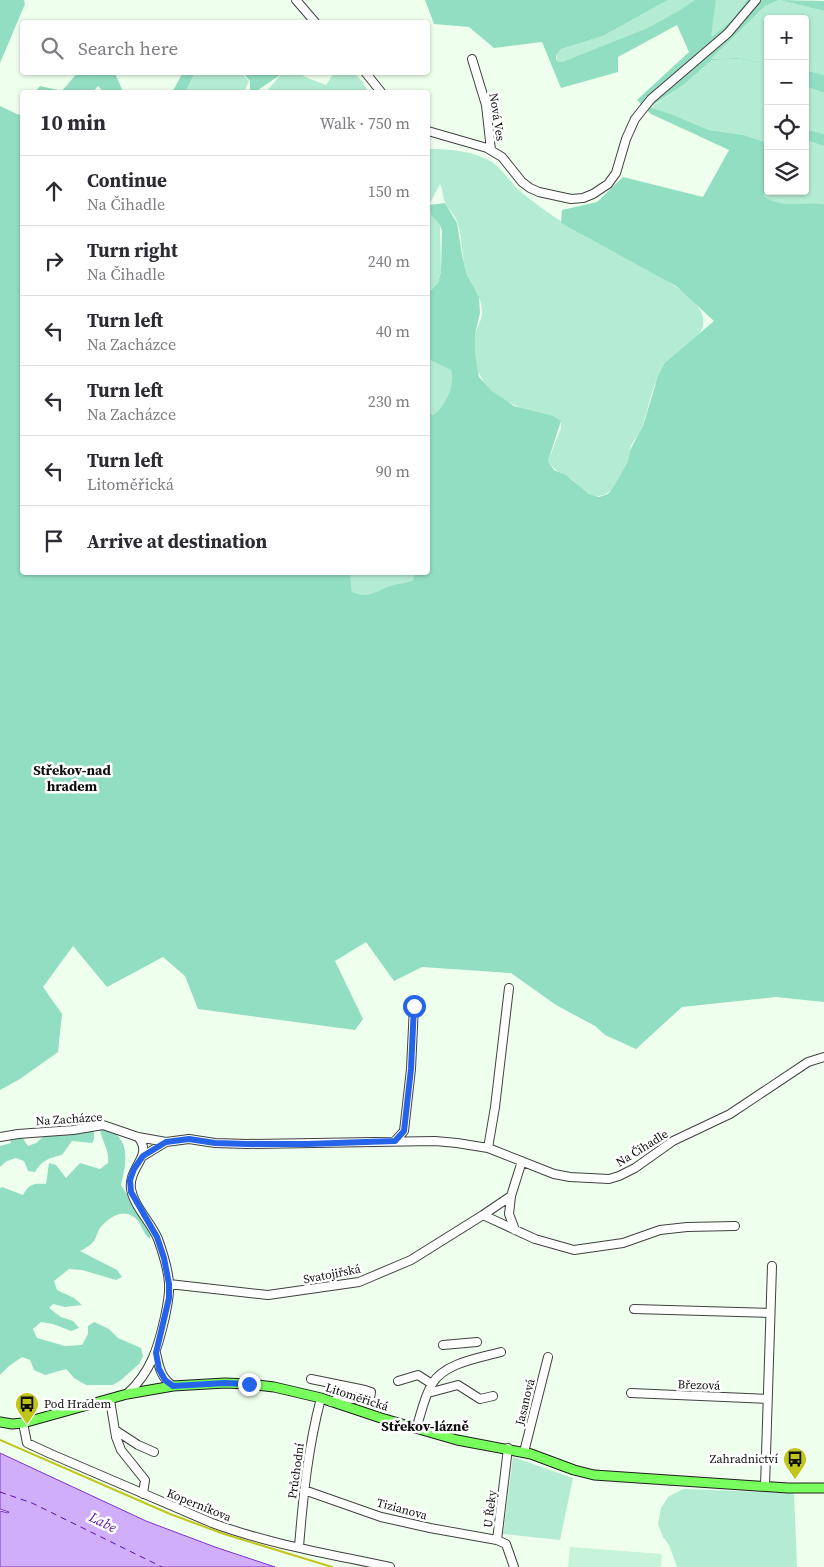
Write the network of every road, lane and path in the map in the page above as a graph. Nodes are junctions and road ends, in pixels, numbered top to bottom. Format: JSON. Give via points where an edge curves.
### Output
{"nodes":[{"id":1,"x":296,"y":0,"type":"edge"},
{"id":2,"x":756,"y":0,"type":"edge"},
{"id":3,"x":313,"y":20,"type":"edge"},
{"id":4,"x":472,"y":59,"type":"dead end"},
{"id":5,"x":368,"y":75,"type":"edge"},
{"id":6,"x":380,"y":90,"type":"edge"},
{"id":7,"x":430,"y":132,"type":"edge"},
{"id":8,"x":491,"y":150,"type":"junction"},
{"id":9,"x":509,"y":988,"type":"dead end"},
{"id":10,"x":414,"y":1006,"type":"dead end"},
{"id":11,"x":824,"y":1057,"type":"edge"},
{"id":12,"x":0,"y":1137,"type":"edge"},
{"id":13,"x":138,"y":1138,"type":"junction"},
{"id":14,"x":152,"y":1140,"type":"joint"},
{"id":15,"x":395,"y":1141,"type":"junction"},
{"id":16,"x":166,"y":1142,"type":"junction"},
{"id":17,"x":488,"y":1148,"type":"junction"},
{"id":18,"x":143,"y":1156,"type":"junction"},
{"id":19,"x":522,"y":1161,"type":"junction"},
{"id":20,"x":511,"y":1196,"type":"junction"},
{"id":21,"x":483,"y":1215,"type":"junction"},
{"id":22,"x":735,"y":1226,"type":"dead end"},
{"id":23,"x":515,"y":1230,"type":"junction"},
{"id":24,"x":772,"y":1266,"type":"dead end"},
{"id":25,"x":169,"y":1284,"type":"junction"},
{"id":26,"x":634,"y":1309,"type":"dead end"},
{"id":27,"x":770,"y":1313,"type":"junction"},
{"id":28,"x":443,"y":1345,"type":"dead end"},
{"id":29,"x":501,"y":1352,"type":"dead end"},
{"id":30,"x":156,"y":1353,"type":"junction"},
{"id":31,"x":548,"y":1357,"type":"dead end"},
{"id":32,"x":475,"y":1360,"type":"junction"},
{"id":33,"x":311,"y":1379,"type":"dead end"},
{"id":34,"x":398,"y":1381,"type":"dead end"},
{"id":35,"x":432,"y":1384,"type":"junction"},
{"id":36,"x":173,"y":1386,"type":"junction"},
{"id":37,"x":428,"y":1393,"type":"junction"},
{"id":38,"x":631,"y":1393,"type":"dead end"},
{"id":39,"x":127,"y":1394,"type":"junction"},
{"id":40,"x":493,"y":1396,"type":"dead end"},
{"id":41,"x":321,"y":1398,"type":"junction"},
{"id":42,"x":767,"y":1399,"type":"junction"},
{"id":43,"x":110,"y":1400,"type":"junction"},
{"id":44,"x":331,"y":1402,"type":"junction"},
{"id":45,"x":0,"y":1422,"type":"edge"},
{"id":46,"x":24,"y":1422,"type":"junction"},
{"id":47,"x":416,"y":1428,"type":"junction"},
{"id":48,"x":115,"y":1430,"type":"junction"},
{"id":49,"x":508,"y":1448,"type":"junction"},
{"id":50,"x":154,"y":1452,"type":"dead end"},
{"id":51,"x":524,"y":1452,"type":"junction"},
{"id":52,"x":765,"y":1486,"type":"junction"},
{"id":53,"x":824,"y":1488,"type":"edge"},
{"id":54,"x":304,"y":1490,"type":"junction"},
{"id":55,"x":143,"y":1494,"type":"junction"},
{"id":56,"x":498,"y":1540,"type":"junction"},
{"id":57,"x":298,"y":1548,"type":"junction"},
{"id":58,"x":390,"y":1567,"type":"edge"},
{"id":59,"x":514,"y":1567,"type":"edge"}],
"edges":[{"from":1,"to":3,"type":"street"},
{"from":2,"to":8,"type":"street","name":"Nová Ves","via":[[728,34],[662,89],[635,119],[616,173],[608,184],[593,194],[571,199],[530,188],[502,157]]},
{"from":4,"to":8,"type":"street","name":"Nová Ves","via":[[486,104]]},
{"from":5,"to":6,"type":"street"},
{"from":7,"to":8,"type":"street","name":"Nová Ves"},
{"from":9,"to":17,"type":"street"},
{"from":10,"to":15,"type":"street","via":[[404,1131]]},
{"from":11,"to":19,"type":"street","name":"Na Čihadle","via":[[808,1062],[730,1114],[673,1142],[619,1176],[609,1179],[570,1177]]},
{"from":12,"to":13,"type":"street","name":"Na Zacházce","via":[[103,1125]]},
{"from":13,"to":14,"type":"street","name":"Na Zacházce"},
{"from":13,"to":18,"type":"street","via":[[143,1143]]},
{"from":14,"to":16,"type":"street","name":"Na Čihadle"},
{"from":15,"to":16,"type":"street","name":"Na Čihadle","via":[[247,1144],[189,1139]]},
{"from":15,"to":17,"type":"street","name":"Na Čihadle","via":[[442,1141]]},
{"from":16,"to":18,"type":"street"},
{"from":17,"to":19,"type":"street","name":"Na Čihadle"},
{"from":18,"to":25,"type":"street","via":[[130,1180],[131,1192],[157,1237]]},
{"from":19,"to":20,"type":"street"},
{"from":20,"to":21,"type":"street","name":"Svatojiřská"},
{"from":20,"to":23,"type":"street","via":[[508,1214]]},
{"from":21,"to":23,"type":"street"},
{"from":21,"to":25,"type":"street","name":"Svatojiřská","via":[[411,1260],[359,1282],[268,1295]]},
{"from":22,"to":23,"type":"street","via":[[660,1230],[623,1243],[574,1250]]},
{"from":24,"to":27,"type":"street"},
{"from":25,"to":30,"type":"street","via":[[169,1298]]},
{"from":26,"to":27,"type":"street"},
{"from":27,"to":42,"type":"street"},
{"from":28,"to":32,"type":"street","via":[[478,1340]]},
{"from":29,"to":32,"type":"street"},
{"from":30,"to":36,"type":"street","via":[[159,1369]]},
{"from":30,"to":39,"type":"street"},
{"from":31,"to":51,"type":"street","name":"Jasanová"},
{"from":32,"to":35,"type":"street","via":[[452,1368]]},
{"from":33,"to":44,"type":"street","via":[[371,1392],[366,1400],[340,1398]]},
{"from":34,"to":35,"type":"street","via":[[418,1375]]},
{"from":35,"to":37,"type":"street"},
{"from":36,"to":39,"type":"main road","name":"Litoměřická"},
{"from":36,"to":41,"type":"main road","name":"Litoměřická","via":[[249,1384]]},
{"from":37,"to":40,"type":"street","via":[[458,1385],[480,1399]]},
{"from":37,"to":47,"type":"street"},
{"from":38,"to":42,"type":"street","name":"Březová"},
{"from":39,"to":43,"type":"main road","name":"Litoměřická"},
{"from":41,"to":44,"type":"main road","name":"Litoměřická"},
{"from":41,"to":54,"type":"street","name":"Průchodní"},
{"from":42,"to":52,"type":"street"},
{"from":43,"to":46,"type":"main road","name":"Litoměřická"},
{"from":43,"to":48,"type":"street"},
{"from":44,"to":47,"type":"main road","name":"Litoměřická"},
{"from":45,"to":46,"type":"main road","name":"Litoměřická"},
{"from":46,"to":55,"type":"street","name":"Koperníkova","via":[[27,1442]]},
{"from":47,"to":49,"type":"main road","name":"Litoměřická","via":[[457,1440]]},
{"from":48,"to":50,"type":"street"},
{"from":48,"to":55,"type":"street","via":[[121,1450],[145,1480]]},
{"from":49,"to":51,"type":"main road","name":"Litoměřická"},
{"from":49,"to":56,"type":"street","name":"U Řeky"},
{"from":51,"to":52,"type":"main road","name":"Litoměřická","via":[[594,1475]]},
{"from":52,"to":53,"type":"main road","name":"Litoměřická"},
{"from":54,"to":56,"type":"street","name":"Tizianova","via":[[381,1516]]},
{"from":54,"to":57,"type":"street","name":"Průchodní"},
{"from":55,"to":57,"type":"street","name":"Koperníkova","via":[[236,1532]]},
{"from":56,"to":59,"type":"street","name":"U Řeky","via":[[506,1544]]},
{"from":57,"to":58,"type":"street","name":"Koperníkova"}]}
